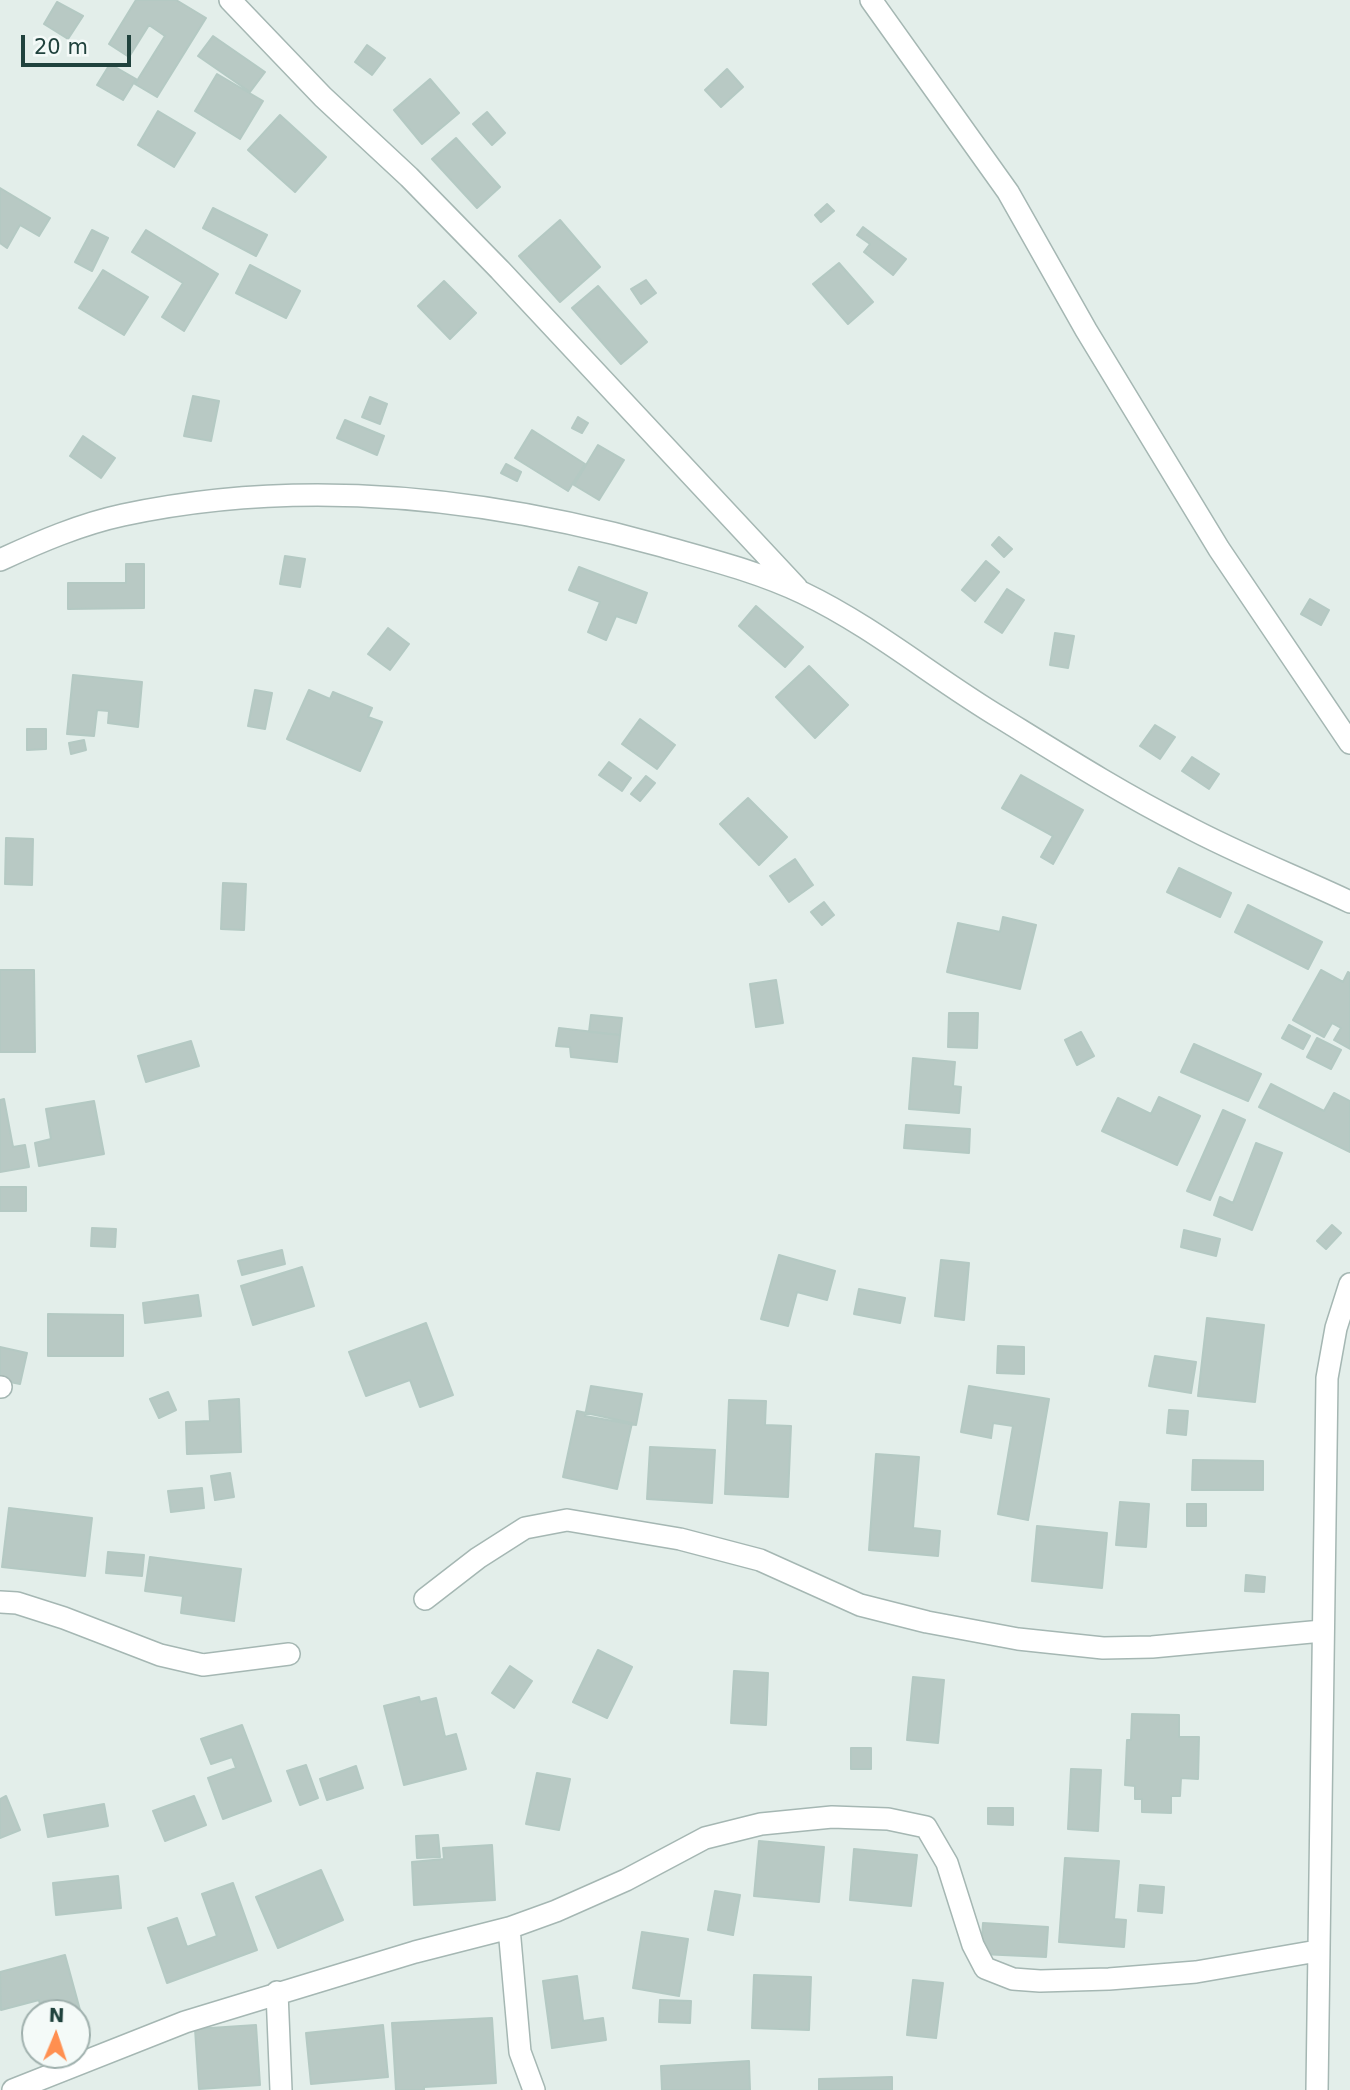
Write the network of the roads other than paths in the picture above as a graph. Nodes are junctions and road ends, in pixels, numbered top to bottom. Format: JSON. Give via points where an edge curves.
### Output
{"nodes":[{"id":1,"x":230,"y":0,"type":"edge"},
{"id":2,"x":871,"y":0,"type":"edge"},
{"id":3,"x":0,"y":560,"type":"edge"},
{"id":4,"x":802,"y":593,"type":"junction"},
{"id":5,"x":1350,"y":743,"type":"edge"},
{"id":6,"x":1350,"y":902,"type":"edge"},
{"id":7,"x":1350,"y":1284,"type":"edge"},
{"id":8,"x":425,"y":1599,"type":"dead end"},
{"id":9,"x":0,"y":1602,"type":"edge"},
{"id":10,"x":1322,"y":1631,"type":"junction"},
{"id":11,"x":289,"y":1654,"type":"dead end"},
{"id":12,"x":509,"y":1928,"type":"junction"},
{"id":13,"x":1317,"y":1951,"type":"junction"},
{"id":14,"x":277,"y":1992,"type":"junction"},
{"id":15,"x":13,"y":2090,"type":"edge"},
{"id":16,"x":281,"y":2090,"type":"edge"},
{"id":17,"x":534,"y":2090,"type":"edge"},
{"id":18,"x":1317,"y":2090,"type":"edge"}],
"edges":[{"from":1,"to":4,"type":"street","via":[[500,270]]},
{"from":2,"to":5,"type":"street","via":[[1008,192],[1219,549]]},
{"from":3,"to":4,"type":"street","via":[[45,539],[120,515],[217,499],[324,494],[397,498],[533,516],[623,535],[732,566]]},
{"from":4,"to":6,"type":"street","via":[[862,625],[987,710],[1147,805],[1247,857]]},
{"from":7,"to":10,"type":"street","via":[[1327,1378]]},
{"from":8,"to":10,"type":"street","via":[[525,1528],[568,1520],[694,1542],[760,1560],[860,1605],[1018,1639],[1103,1648],[1152,1647]]},
{"from":9,"to":11,"type":"street","via":[[18,1603],[160,1655],[203,1665]]},
{"from":10,"to":13,"type":"street"},
{"from":12,"to":13,"type":"street","via":[[626,1880],[705,1838],[761,1824],[832,1817],[888,1819],[926,1827],[947,1863],[985,1968],[1013,1979],[1109,1979],[1196,1972]]},
{"from":12,"to":14,"type":"street"},
{"from":12,"to":17,"type":"street","via":[[520,2052]]},
{"from":13,"to":18,"type":"street"},
{"from":14,"to":15,"type":"street","via":[[185,2022]]},
{"from":14,"to":16,"type":"street"}]}
